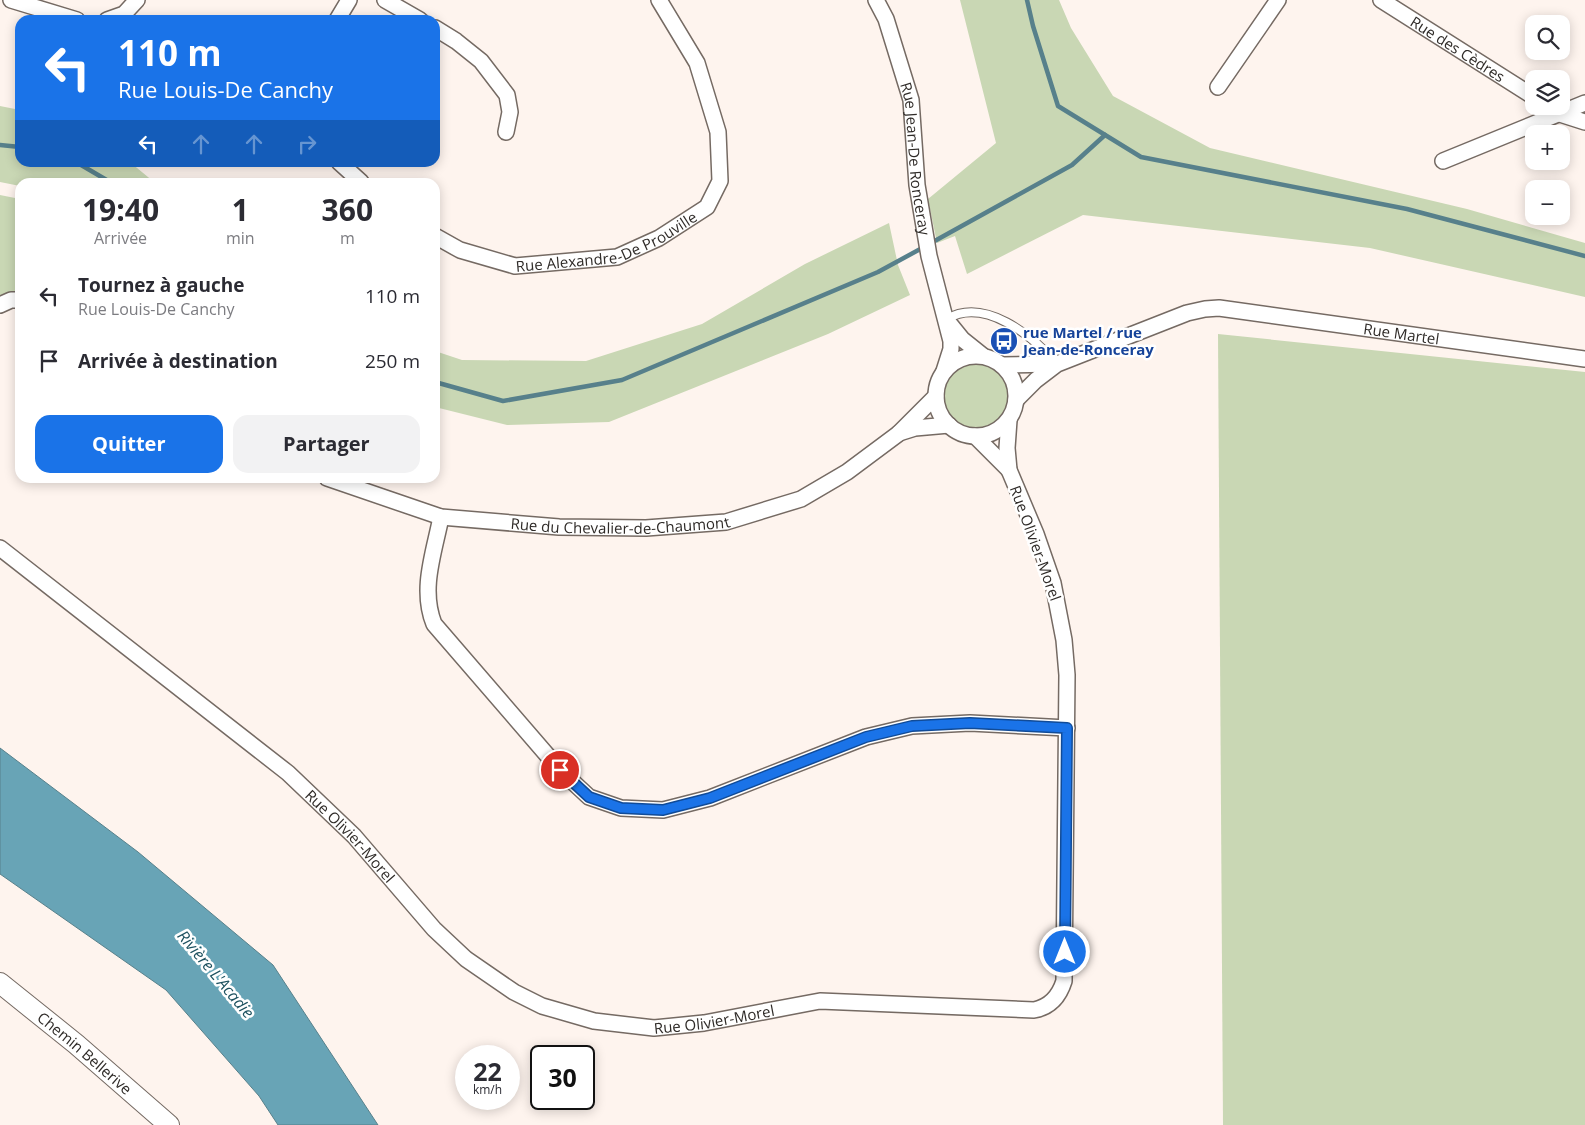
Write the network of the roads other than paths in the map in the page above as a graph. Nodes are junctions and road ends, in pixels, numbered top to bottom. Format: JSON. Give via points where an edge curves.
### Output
{"nodes":[{"id":1,"x":11,"y":0,"type":"edge"},
{"id":2,"x":137,"y":0,"type":"edge"},
{"id":3,"x":350,"y":0,"type":"edge"},
{"id":4,"x":384,"y":0,"type":"edge"},
{"id":5,"x":658,"y":0,"type":"edge"},
{"id":6,"x":876,"y":0,"type":"edge"},
{"id":7,"x":1278,"y":0,"type":"edge"},
{"id":8,"x":1381,"y":0,"type":"edge"},
{"id":9,"x":60,"y":15,"type":"edge"},
{"id":10,"x":121,"y":15,"type":"edge"},
{"id":11,"x":340,"y":15,"type":"edge"},
{"id":12,"x":411,"y":15,"type":"edge"},
{"id":13,"x":440,"y":31,"type":"edge"},
{"id":14,"x":1218,"y":87,"type":"dead end"},
{"id":15,"x":1525,"y":91,"type":"edge"},
{"id":16,"x":1585,"y":103,"type":"edge"},
{"id":17,"x":1570,"y":106,"type":"edge"},
{"id":18,"x":1543,"y":115,"type":"edge"},
{"id":19,"x":1567,"y":115,"type":"edge"},
{"id":20,"x":1585,"y":122,"type":"edge"},
{"id":21,"x":506,"y":132,"type":"dead end"},
{"id":22,"x":1443,"y":160,"type":"dead end"},
{"id":23,"x":344,"y":167,"type":"edge"},
{"id":24,"x":357,"y":178,"type":"edge"},
{"id":25,"x":440,"y":239,"type":"edge"},
{"id":26,"x":15,"y":300,"type":"edge"},
{"id":27,"x":0,"y":305,"type":"edge"},
{"id":28,"x":947,"y":319,"type":"junction"},
{"id":29,"x":982,"y":356,"type":"junction"},
{"id":30,"x":1585,"y":359,"type":"edge"},
{"id":31,"x":1057,"y":364,"type":"junction"},
{"id":32,"x":1002,"y":365,"type":"junction"},
{"id":33,"x":944,"y":371,"type":"junction"},
{"id":34,"x":936,"y":396,"type":"junction"},
{"id":35,"x":1016,"y":400,"type":"junction"},
{"id":36,"x":1009,"y":420,"type":"junction"},
{"id":37,"x":949,"y":425,"type":"junction"},
{"id":38,"x":898,"y":434,"type":"junction"},
{"id":39,"x":975,"y":436,"type":"junction"},
{"id":40,"x":1009,"y":470,"type":"junction"},
{"id":41,"x":341,"y":483,"type":"edge"},
{"id":42,"x":442,"y":517,"type":"junction"},
{"id":43,"x":0,"y":548,"type":"edge"},
{"id":44,"x":1067,"y":728,"type":"junction"},
{"id":45,"x":0,"y":984,"type":"edge"},
{"id":46,"x":169,"y":1125,"type":"edge"}],
"edges":[{"from":1,"to":9,"type":"street"},
{"from":2,"to":10,"type":"street"},
{"from":3,"to":11,"type":"street"},
{"from":4,"to":12,"type":"street"},
{"from":5,"to":25,"type":"street","name":"Rue Alexandre-De Prouville","via":[[697,64],[718,132],[720,181],[707,207],[659,238],[616,257],[516,266],[460,250]]},
{"from":6,"to":28,"type":"street","name":"Rue Jean-De Ronceray","via":[[886,19],[911,100],[917,185],[930,256]]},
{"from":7,"to":14,"type":"street"},
{"from":8,"to":15,"type":"street","name":"Rue des Cèdres"},
{"from":13,"to":21,"type":"street","via":[[481,61],[508,95],[510,112]]},
{"from":16,"to":17,"type":"street"},
{"from":18,"to":22,"type":"street"},
{"from":19,"to":20,"type":"street"},
{"from":23,"to":24,"type":"street"},
{"from":26,"to":27,"type":"street"},
{"from":28,"to":29,"type":"street","name":"Rue Jean-De Ronceray","via":[[962,339]]},
{"from":28,"to":31,"type":"lane","via":[[958,312],[970,312],[1002,321],[1033,338]]},
{"from":28,"to":33,"type":"street","name":"Rue Jean-De Ronceray","via":[[951,349]]},
{"from":29,"to":32,"type":"street"},
{"from":29,"to":33,"type":"street","via":[[965,357]]},
{"from":30,"to":31,"type":"street","name":"Rue Martel","via":[[1219,308],[1187,313]]},
{"from":31,"to":32,"type":"street"},
{"from":31,"to":35,"type":"street"},
{"from":32,"to":35,"type":"street","via":[[1014,381]]},
{"from":33,"to":34,"type":"street"},
{"from":34,"to":37,"type":"street","via":[[937,406]]},
{"from":34,"to":38,"type":"street","name":"Rue du Chevalier-de-Chaumont"},
{"from":35,"to":36,"type":"street"},
{"from":36,"to":39,"type":"street","via":[[993,432]]},
{"from":36,"to":40,"type":"street","name":"Rue Olivier-Morel"},
{"from":37,"to":38,"type":"street","name":"Rue du Chevalier-de-Chaumont","via":[[915,428]]},
{"from":37,"to":39,"type":"street","via":[[966,435]]},
{"from":38,"to":42,"type":"street","name":"Rue du Chevalier-de-Chaumont","via":[[846,472],[801,499],[726,522],[646,528],[568,527]]},
{"from":39,"to":40,"type":"street","name":"Rue Olivier-Morel"},
{"from":40,"to":44,"type":"street","name":"Rue Olivier-Morel","via":[[1043,552],[1059,608],[1067,675]]},
{"from":41,"to":42,"type":"street","name":"Rue du Chevalier-de-Chaumont"},
{"from":42,"to":44,"type":"street","via":[[426,592],[434,624],[560,770],[589,797],[621,808],[663,810],[710,798],[866,737],[912,726],[970,723]]},
{"from":43,"to":44,"type":"street","name":"Rue Olivier-Morel","via":[[307,789],[364,848],[434,929],[466,959],[528,999],[610,1025],[687,1026],[820,1000],[1023,1011],[1049,1005],[1061,991],[1065,971]]},
{"from":45,"to":46,"type":"main road","name":"Chemin Bellerive","via":[[76,1044]]}]}
